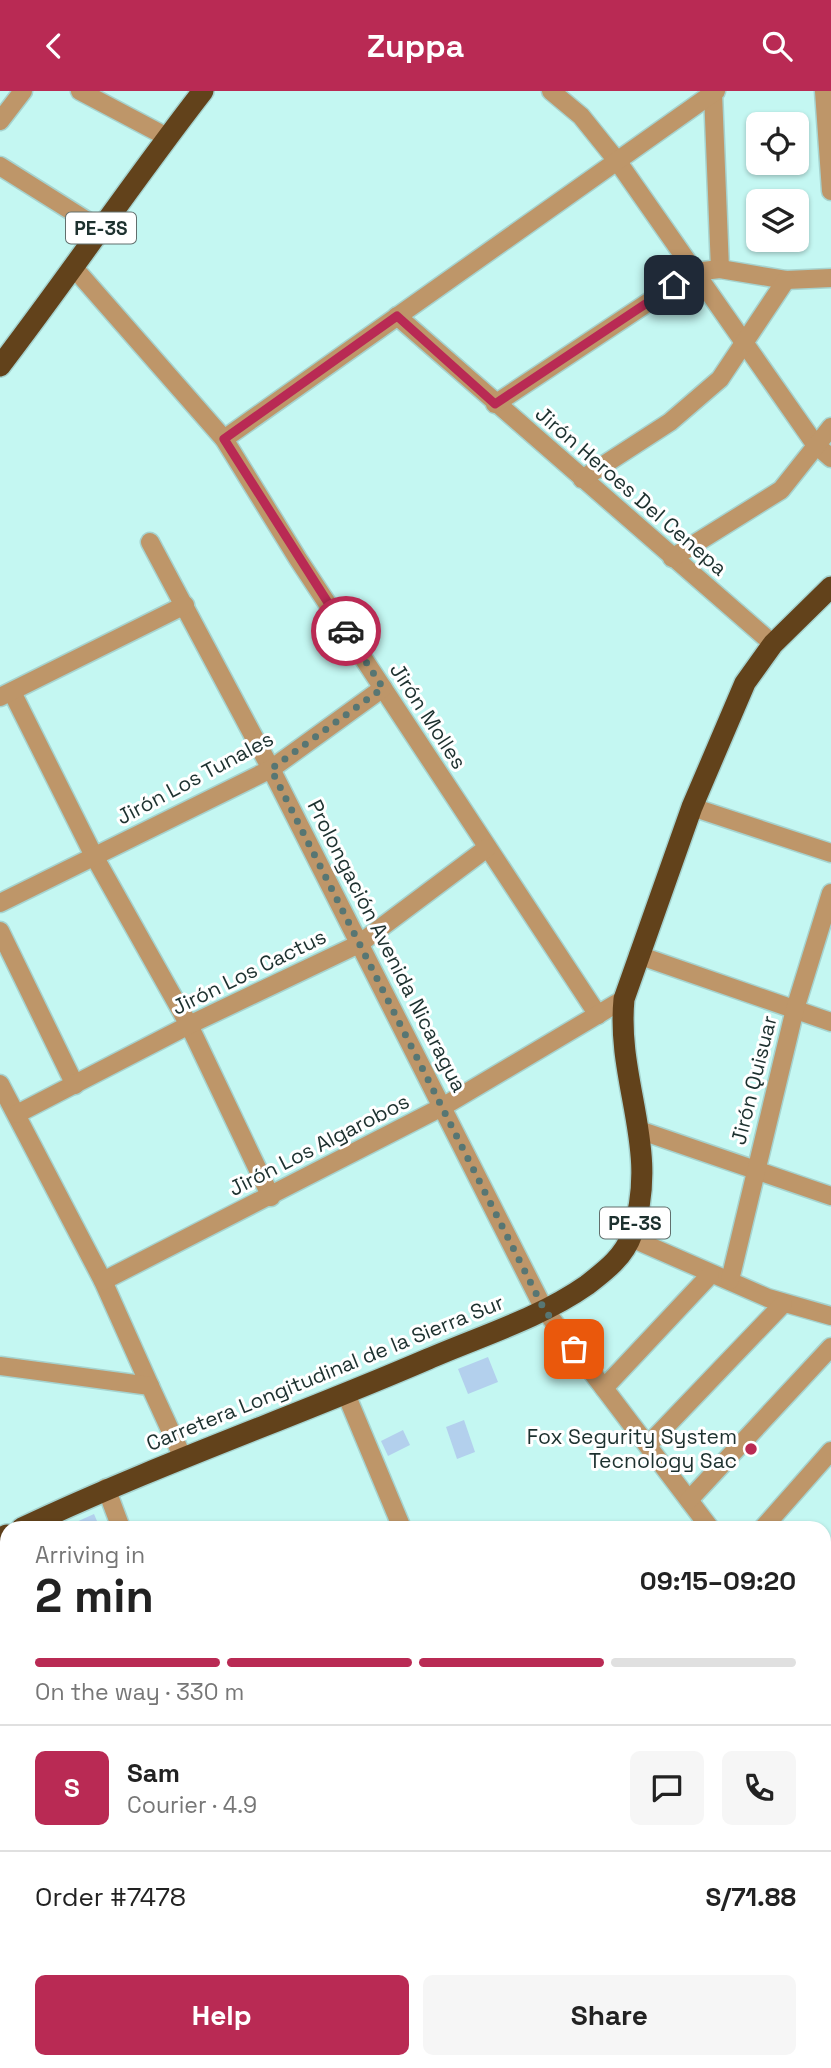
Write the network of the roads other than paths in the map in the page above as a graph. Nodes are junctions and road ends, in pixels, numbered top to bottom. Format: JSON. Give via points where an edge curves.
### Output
{"nodes":[{"id":1,"x":23,"y":91,"type":"edge"},
{"id":2,"x":80,"y":91,"type":"edge"},
{"id":3,"x":203,"y":91,"type":"edge"},
{"id":4,"x":551,"y":91,"type":"edge"},
{"id":5,"x":824,"y":91,"type":"edge"},
{"id":6,"x":714,"y":92,"type":"edge"},
{"id":7,"x":0,"y":121,"type":"edge"},
{"id":8,"x":167,"y":137,"type":"junction"},
{"id":9,"x":618,"y":162,"type":"junction"},
{"id":10,"x":0,"y":166,"type":"edge"},
{"id":11,"x":831,"y":191,"type":"edge"},
{"id":12,"x":100,"y":229,"type":"junction"},
{"id":13,"x":75,"y":269,"type":"junction"},
{"id":14,"x":720,"y":269,"type":"junction"},
{"id":15,"x":694,"y":272,"type":"junction"},
{"id":16,"x":831,"y":278,"type":"edge"},
{"id":17,"x":786,"y":280,"type":"junction"},
{"id":18,"x":397,"y":316,"type":"junction"},
{"id":19,"x":746,"y":341,"type":"junction"},
{"id":20,"x":0,"y":366,"type":"edge"},
{"id":21,"x":495,"y":404,"type":"junction"},
{"id":22,"x":831,"y":427,"type":"edge"},
{"id":23,"x":224,"y":439,"type":"junction"},
{"id":24,"x":815,"y":444,"type":"junction"},
{"id":25,"x":831,"y":458,"type":"edge"},
{"id":26,"x":582,"y":479,"type":"junction"},
{"id":27,"x":150,"y":542,"type":"dead end"},
{"id":28,"x":672,"y":558,"type":"junction"},
{"id":29,"x":831,"y":587,"type":"edge"},
{"id":30,"x":185,"y":605,"type":"junction"},
{"id":31,"x":773,"y":644,"type":"junction"},
{"id":32,"x":383,"y":688,"type":"junction"},
{"id":33,"x":6,"y":694,"type":"edge"},
{"id":34,"x":271,"y":769,"type":"junction"},
{"id":35,"x":692,"y":807,"type":"junction"},
{"id":36,"x":487,"y":848,"type":"junction"},
{"id":37,"x":831,"y":853,"type":"edge"},
{"id":38,"x":94,"y":856,"type":"junction"},
{"id":39,"x":831,"y":893,"type":"edge"},
{"id":40,"x":0,"y":903,"type":"edge"},
{"id":41,"x":0,"y":931,"type":"edge"},
{"id":42,"x":359,"y":944,"type":"junction"},
{"id":43,"x":638,"y":955,"type":"junction"},
{"id":44,"x":624,"y":999,"type":"junction"},
{"id":45,"x":795,"y":1009,"type":"junction"},
{"id":46,"x":598,"y":1015,"type":"junction"},
{"id":47,"x":831,"y":1021,"type":"edge"},
{"id":48,"x":189,"y":1025,"type":"junction"},
{"id":49,"x":0,"y":1084,"type":"edge"},
{"id":50,"x":75,"y":1085,"type":"junction"},
{"id":51,"x":444,"y":1106,"type":"junction"},
{"id":52,"x":17,"y":1114,"type":"junction"},
{"id":53,"x":639,"y":1130,"type":"junction"},
{"id":54,"x":756,"y":1169,"type":"junction"},
{"id":55,"x":831,"y":1196,"type":"edge"},
{"id":56,"x":271,"y":1197,"type":"junction"},
{"id":57,"x":631,"y":1238,"type":"junction"},
{"id":58,"x":710,"y":1275,"type":"junction"},
{"id":59,"x":730,"y":1280,"type":"junction"},
{"id":60,"x":103,"y":1281,"type":"junction"},
{"id":61,"x":783,"y":1304,"type":"junction"},
{"id":62,"x":544,"y":1309,"type":"junction"},
{"id":63,"x":831,"y":1316,"type":"edge"},
{"id":64,"x":831,"y":1347,"type":"edge"},
{"id":65,"x":0,"y":1366,"type":"edge"},
{"id":66,"x":150,"y":1386,"type":"junction"},
{"id":67,"x":604,"y":1388,"type":"junction"},
{"id":68,"x":346,"y":1394,"type":"junction"},
{"id":69,"x":648,"y":1445,"type":"junction"},
{"id":70,"x":831,"y":1451,"type":"edge"},
{"id":71,"x":183,"y":1458,"type":"junction"},
{"id":72,"x":106,"y":1488,"type":"junction"},
{"id":73,"x":689,"y":1500,"type":"junction"},
{"id":74,"x":37,"y":1521,"type":"edge"},
{"id":75,"x":118,"y":1521,"type":"edge"},
{"id":76,"x":399,"y":1521,"type":"edge"},
{"id":77,"x":702,"y":1521,"type":"edge"},
{"id":78,"x":769,"y":1521,"type":"edge"}],
"edges":[{"from":1,"to":7,"type":"street"},
{"from":2,"to":8,"type":"street"},
{"from":3,"to":8,"type":"highway","number":"PE-3S"},
{"from":4,"to":9,"type":"street","via":[[582,116]]},
{"from":5,"to":11,"type":"street"},
{"from":6,"to":9,"type":"street"},
{"from":6,"to":14,"type":"street"},
{"from":8,"to":12,"type":"highway","number":"PE-3S"},
{"from":9,"to":15,"type":"street"},
{"from":9,"to":18,"type":"street"},
{"from":10,"to":12,"type":"street"},
{"from":12,"to":13,"type":"highway","number":"PE-3S"},
{"from":13,"to":20,"type":"highway","number":"PE-3S"},
{"from":13,"to":23,"type":"street","name":"Jirón Molles"},
{"from":14,"to":15,"type":"street"},
{"from":14,"to":17,"type":"street"},
{"from":15,"to":19,"type":"street"},
{"from":15,"to":21,"type":"street"},
{"from":16,"to":17,"type":"street"},
{"from":17,"to":19,"type":"street"},
{"from":18,"to":21,"type":"street","name":"Jirón Heroes Del Cenepa"},
{"from":18,"to":23,"type":"street"},
{"from":19,"to":24,"type":"street"},
{"from":19,"to":26,"type":"street","via":[[720,379],[670,422]]},
{"from":21,"to":26,"type":"street","name":"Jirón Heroes Del Cenepa"},
{"from":22,"to":24,"type":"street"},
{"from":23,"to":32,"type":"street","name":"Jirón Molles"},
{"from":24,"to":25,"type":"street"},
{"from":24,"to":28,"type":"street","via":[[781,490]]},
{"from":26,"to":28,"type":"street","name":"Jirón Heroes Del Cenepa"},
{"from":27,"to":30,"type":"street","name":"Prolongación Avenida Nicaragua"},
{"from":28,"to":31,"type":"street","name":"Jirón Heroes Del Cenepa"},
{"from":29,"to":31,"type":"highway","name":"Carretera Longitudinal de la Sierra Sur","number":"PE-3S"},
{"from":30,"to":33,"type":"street"},
{"from":30,"to":34,"type":"street","name":"Prolongación Avenida Nicaragua"},
{"from":31,"to":35,"type":"highway","name":"Carretera Longitudinal de la Sierra Sur","number":"PE-3S","via":[[746,683]]},
{"from":32,"to":34,"type":"street","name":"Jirón Los Tunales"},
{"from":32,"to":36,"type":"street","name":"Jirón Molles"},
{"from":33,"to":38,"type":"street"},
{"from":34,"to":38,"type":"street","name":"Jirón Los Tunales"},
{"from":34,"to":42,"type":"street","name":"Prolongación Avenida Nicaragua"},
{"from":35,"to":37,"type":"street"},
{"from":35,"to":43,"type":"highway","name":"Carretera Longitudinal de la Sierra Sur","number":"PE-3S"},
{"from":36,"to":42,"type":"street","name":"Jirón Los Cactus"},
{"from":36,"to":46,"type":"street","name":"Jirón Molles"},
{"from":38,"to":40,"type":"street","name":"Jirón Los Tunales"},
{"from":38,"to":48,"type":"street"},
{"from":39,"to":45,"type":"street","name":"Jirón Quisuar"},
{"from":41,"to":50,"type":"street"},
{"from":42,"to":48,"type":"street","name":"Jirón Los Cactus"},
{"from":42,"to":51,"type":"street","name":"Prolongación Avenida Nicaragua"},
{"from":43,"to":44,"type":"highway","name":"Carretera Longitudinal de la Sierra Sur","number":"PE-3S"},
{"from":43,"to":45,"type":"street"},
{"from":44,"to":46,"type":"street","name":"Jirón Los Algarobos"},
{"from":44,"to":53,"type":"highway","name":"Carretera Longitudinal de la Sierra Sur","number":"PE-3S","via":[[621,1028]]},
{"from":45,"to":47,"type":"street"},
{"from":45,"to":54,"type":"street","name":"Jirón Quisuar"},
{"from":46,"to":51,"type":"street","name":"Jirón Los Algarobos"},
{"from":48,"to":50,"type":"street","name":"Jirón Los Cactus"},
{"from":48,"to":56,"type":"street"},
{"from":49,"to":52,"type":"street"},
{"from":50,"to":52,"type":"street","name":"Jirón Los Cactus"},
{"from":51,"to":56,"type":"street","name":"Jirón Los Algarobos"},
{"from":51,"to":62,"type":"street","name":"Prolongación Avenida Nicaragua"},
{"from":52,"to":60,"type":"street"},
{"from":53,"to":54,"type":"street"},
{"from":53,"to":57,"type":"highway","name":"Carretera Longitudinal de la Sierra Sur","number":"PE-3S","via":[[642,1200]]},
{"from":54,"to":55,"type":"street"},
{"from":54,"to":59,"type":"street","name":"Jirón Quisuar"},
{"from":56,"to":60,"type":"street","name":"Jirón Los Algarobos"},
{"from":57,"to":58,"type":"street"},
{"from":57,"to":62,"type":"highway","name":"Carretera Longitudinal de la Sierra Sur","number":"PE-3S","via":[[618,1259],[585,1286]]},
{"from":58,"to":59,"type":"street"},
{"from":58,"to":67,"type":"street"},
{"from":59,"to":61,"type":"street"},
{"from":60,"to":66,"type":"street"},
{"from":61,"to":63,"type":"street"},
{"from":61,"to":69,"type":"street"},
{"from":62,"to":67,"type":"street","name":"Prolongación Avenida Nicaragua"},
{"from":62,"to":68,"type":"highway","name":"Carretera Longitudinal de la Sierra Sur","number":"PE-3S"},
{"from":64,"to":73,"type":"street"},
{"from":65,"to":66,"type":"street"},
{"from":66,"to":71,"type":"street"},
{"from":67,"to":69,"type":"street","name":"Prolongación Avenida Nicaragua"},
{"from":68,"to":71,"type":"highway","name":"Carretera Longitudinal de la Sierra Sur","number":"PE-3S"},
{"from":68,"to":76,"type":"street"},
{"from":69,"to":73,"type":"street","name":"Prolongación Avenida Nicaragua"},
{"from":70,"to":78,"type":"street"},
{"from":71,"to":72,"type":"highway","name":"Carretera Longitudinal de la Sierra Sur","number":"PE-3S"},
{"from":72,"to":74,"type":"highway","name":"Carretera Longitudinal de la Sierra Sur","number":"PE-3S"},
{"from":72,"to":75,"type":"street"},
{"from":73,"to":77,"type":"street","name":"Prolongación Avenida Nicaragua"}]}
